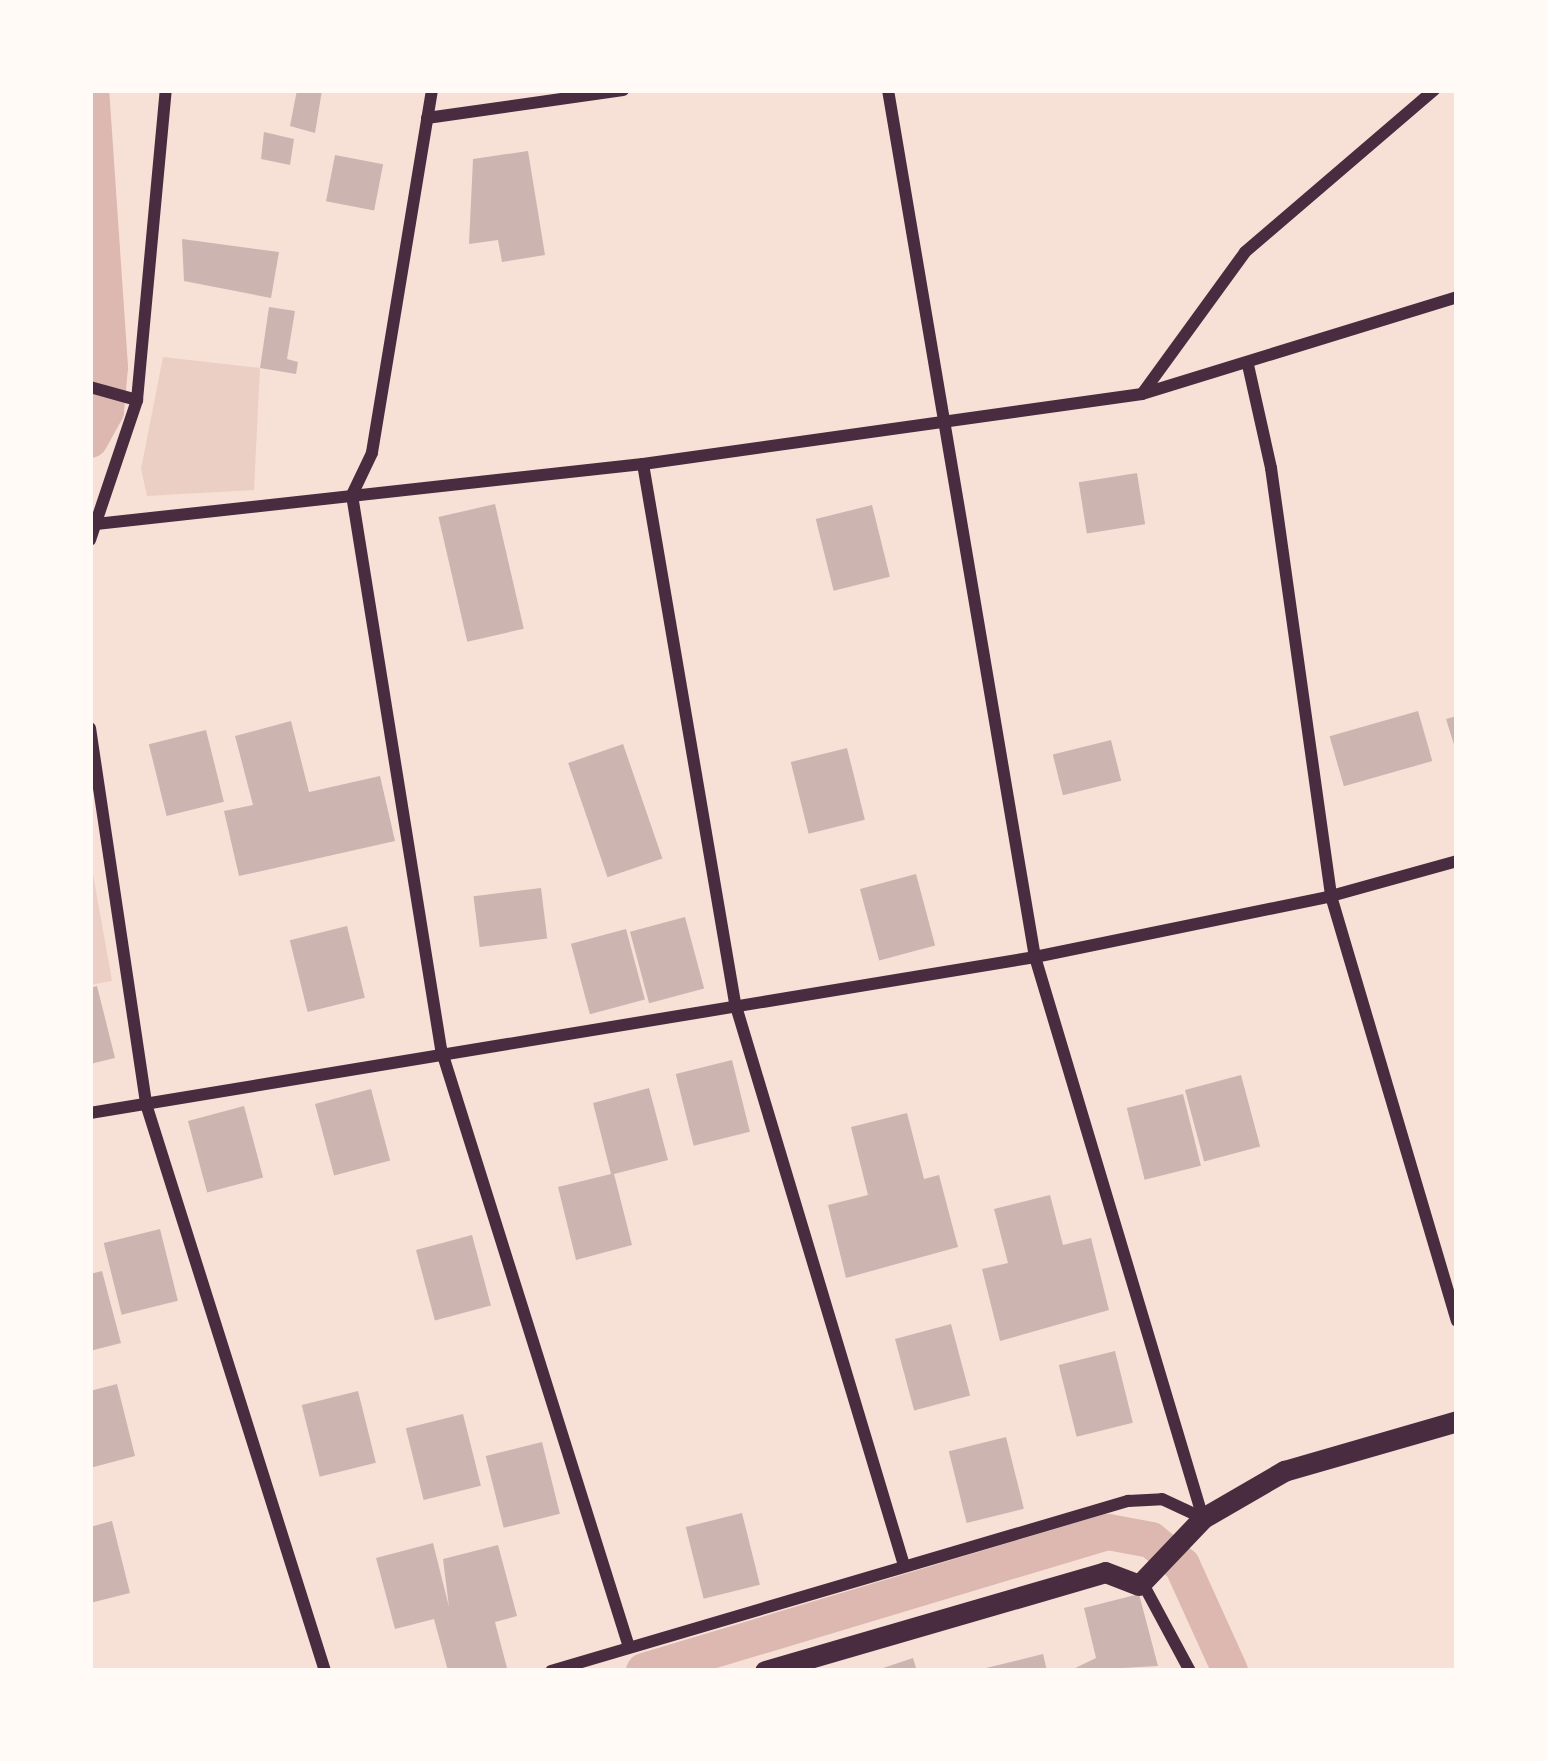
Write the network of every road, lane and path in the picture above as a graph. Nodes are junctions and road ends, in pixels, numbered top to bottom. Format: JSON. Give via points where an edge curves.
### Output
{"nodes":[{"id":1,"x":166,"y":90,"type":"edge"},
{"id":2,"x":432,"y":90,"type":"edge"},
{"id":3,"x":623,"y":90,"type":"edge"},
{"id":4,"x":888,"y":90,"type":"edge"},
{"id":5,"x":1434,"y":90,"type":"edge"},
{"id":6,"x":427,"y":118,"type":"junction"},
{"id":7,"x":1457,"y":297,"type":"edge"},
{"id":8,"x":1248,"y":365,"type":"junction"},
{"id":9,"x":90,"y":387,"type":"edge"},
{"id":10,"x":1142,"y":394,"type":"junction"},
{"id":11,"x":135,"y":400,"type":"junction"},
{"id":12,"x":950,"y":424,"type":"junction"},
{"id":13,"x":643,"y":464,"type":"junction"},
{"id":14,"x":352,"y":495,"type":"junction"},
{"id":15,"x":97,"y":524,"type":"junction"},
{"id":16,"x":90,"y":540,"type":"edge"},
{"id":17,"x":90,"y":728,"type":"edge"},
{"id":18,"x":1457,"y":861,"type":"edge"},
{"id":19,"x":1331,"y":896,"type":"junction"},
{"id":20,"x":1035,"y":957,"type":"junction"},
{"id":21,"x":736,"y":1004,"type":"junction"},
{"id":22,"x":441,"y":1049,"type":"junction"},
{"id":23,"x":146,"y":1104,"type":"junction"},
{"id":24,"x":90,"y":1113,"type":"edge"},
{"id":25,"x":1457,"y":1321,"type":"edge"},
{"id":26,"x":1457,"y":1420,"type":"edge"},
{"id":27,"x":1203,"y":1518,"type":"junction"},
{"id":28,"x":902,"y":1562,"type":"junction"},
{"id":29,"x":1141,"y":1583,"type":"junction"},
{"id":30,"x":629,"y":1647,"type":"junction"},
{"id":31,"x":325,"y":1671,"type":"edge"},
{"id":32,"x":551,"y":1671,"type":"edge"},
{"id":33,"x":765,"y":1671,"type":"edge"},
{"id":34,"x":1190,"y":1671,"type":"edge"}],
"edges":[{"from":1,"to":11,"type":"street"},
{"from":2,"to":6,"type":"street"},
{"from":3,"to":6,"type":"street"},
{"from":4,"to":12,"type":"street"},
{"from":5,"to":10,"type":"street","via":[[1245,252]]},
{"from":6,"to":14,"type":"street","via":[[372,452]]},
{"from":7,"to":8,"type":"street"},
{"from":8,"to":10,"type":"street"},
{"from":8,"to":19,"type":"street","via":[[1271,468]]},
{"from":9,"to":11,"type":"street"},
{"from":10,"to":12,"type":"street"},
{"from":11,"to":15,"type":"street"},
{"from":12,"to":13,"type":"street"},
{"from":12,"to":20,"type":"street"},
{"from":13,"to":14,"type":"street"},
{"from":13,"to":21,"type":"street"},
{"from":14,"to":15,"type":"street"},
{"from":14,"to":22,"type":"street"},
{"from":15,"to":16,"type":"street"},
{"from":17,"to":23,"type":"street"},
{"from":18,"to":19,"type":"street"},
{"from":19,"to":20,"type":"street"},
{"from":19,"to":25,"type":"street"},
{"from":20,"to":21,"type":"street"},
{"from":20,"to":27,"type":"street"},
{"from":21,"to":22,"type":"street"},
{"from":21,"to":28,"type":"street"},
{"from":22,"to":23,"type":"street"},
{"from":22,"to":30,"type":"street"},
{"from":23,"to":24,"type":"street"},
{"from":23,"to":31,"type":"street"},
{"from":26,"to":27,"type":"street","via":[[1285,1471]]},
{"from":27,"to":28,"type":"street","via":[[1162,1499],[1127,1501]]},
{"from":27,"to":29,"type":"street"},
{"from":28,"to":30,"type":"street"},
{"from":29,"to":33,"type":"street","via":[[1105,1572]]},
{"from":29,"to":34,"type":"street"},
{"from":30,"to":32,"type":"street"}]}
